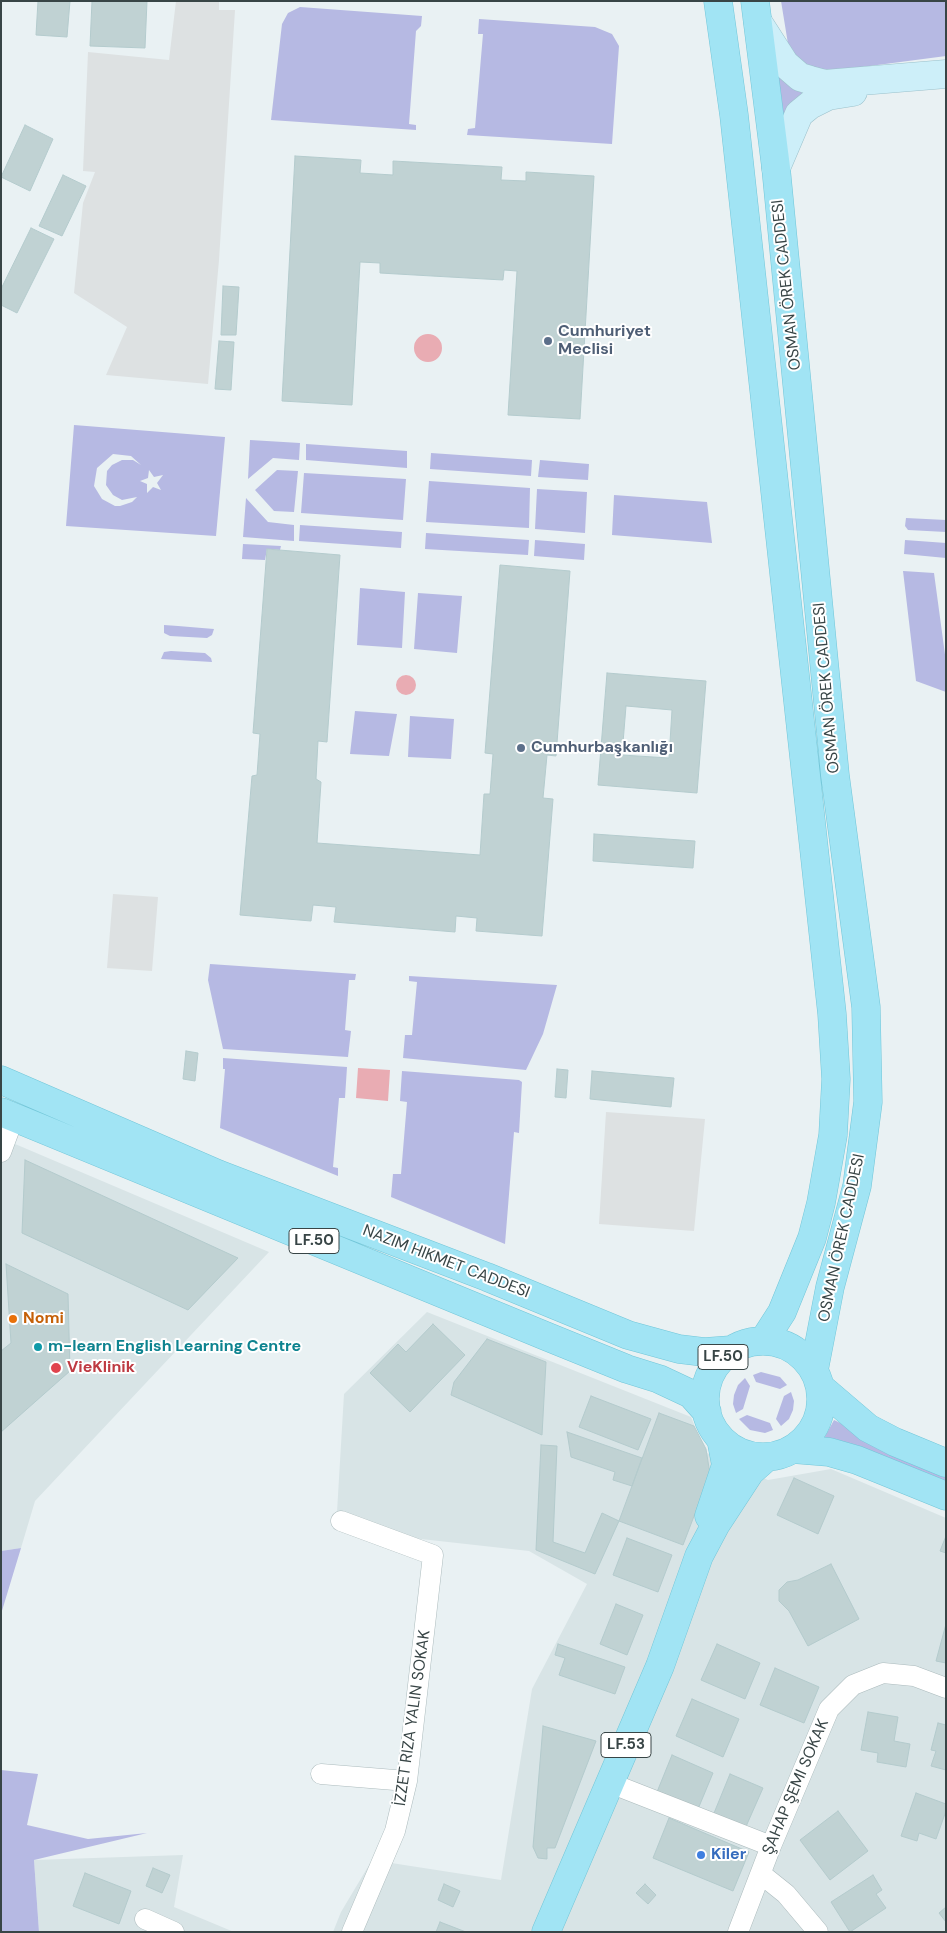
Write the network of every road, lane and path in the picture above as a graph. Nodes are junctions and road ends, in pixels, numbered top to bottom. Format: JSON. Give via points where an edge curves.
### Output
{"nodes":[{"id":1,"x":718,"y":1,"type":"edge"},
{"id":2,"x":756,"y":12,"type":"edge"},
{"id":3,"x":946,"y":74,"type":"edge"},
{"id":4,"x":946,"y":78,"type":"edge"},
{"id":5,"x":776,"y":168,"type":"junction"},
{"id":6,"x":1,"y":1080,"type":"edge"},
{"id":7,"x":8,"y":1114,"type":"edge"},
{"id":8,"x":1,"y":1152,"type":"edge"},
{"id":9,"x":764,"y":1340,"type":"junction"},
{"id":10,"x":731,"y":1350,"type":"junction"},
{"id":11,"x":817,"y":1378,"type":"junction"},
{"id":12,"x":707,"y":1412,"type":"junction"},
{"id":13,"x":721,"y":1439,"type":"junction"},
{"id":14,"x":780,"y":1453,"type":"junction"},
{"id":15,"x":946,"y":1462,"type":"edge"},
{"id":16,"x":946,"y":1496,"type":"edge"},
{"id":17,"x":341,"y":1520,"type":"dead end"},
{"id":18,"x":699,"y":1556,"type":"junction"},
{"id":19,"x":946,"y":1688,"type":"edge"},
{"id":20,"x":320,"y":1774,"type":"dead end"},
{"id":21,"x":407,"y":1782,"type":"junction"},
{"id":22,"x":610,"y":1783,"type":"junction"},
{"id":23,"x":771,"y":1846,"type":"junction"},
{"id":24,"x":761,"y":1874,"type":"junction"},
{"id":25,"x":145,"y":1919,"type":"dead end"},
{"id":26,"x":174,"y":1932,"type":"edge"},
{"id":27,"x":352,"y":1932,"type":"edge"},
{"id":28,"x":546,"y":1932,"type":"edge"},
{"id":29,"x":738,"y":1932,"type":"edge"},
{"id":30,"x":818,"y":1932,"type":"edge"}],
"edges":[{"from":1,"to":9,"type":"main road","name":"OSMAN ÖREK CADDESI","via":[[734,115],[832,1014],[836,1079],[832,1135],[812,1238],[782,1312]]},
{"from":2,"to":3,"type":"street","via":[[785,64],[800,77],[825,84]]},
{"from":2,"to":5,"type":"main road","name":"OSMAN ÖREK CADDESI"},
{"from":4,"to":5,"type":"street","via":[[828,96],[810,105],[796,119]]},
{"from":5,"to":11,"type":"main road","name":"OSMAN ÖREK CADDESI","via":[[835,775],[866,1007],[868,1102],[856,1186],[830,1287]]},
{"from":6,"to":10,"type":"main road","number":"LF.50","via":[[209,1170],[628,1335],[679,1349],[704,1352]]},
{"from":7,"to":8,"type":"street"},
{"from":7,"to":12,"type":"main road","number":"LF.50","via":[[627,1369],[659,1379],[691,1394]]},
{"from":9,"to":10,"type":"main road","number":"LF.50"},
{"from":9,"to":11,"type":"main road","number":"LF.50","via":[[793,1348],[805,1358]]},
{"from":10,"to":12,"type":"main road","number":"LF.50","via":[[720,1359],[710,1377],[705,1398]]},
{"from":11,"to":14,"type":"main road","via":[[821,1401],[813,1429],[804,1440]]},
{"from":11,"to":15,"type":"main road","number":"LF.50","via":[[868,1428]]},
{"from":12,"to":13,"type":"main road","number":"LF.50"},
{"from":13,"to":14,"type":"main road","number":"LF.50","via":[[742,1453]]},
{"from":13,"to":18,"type":"main road","number":"LF.53","via":[[726,1466]]},
{"from":14,"to":16,"type":"main road","number":"LF.50","via":[[829,1452]]},
{"from":14,"to":18,"type":"main road","number":"LF.53","via":[[750,1472]]},
{"from":17,"to":21,"type":"street","via":[[433,1554]]},
{"from":18,"to":22,"type":"main road","number":"LF.53","via":[[660,1666]]},
{"from":19,"to":23,"type":"street","name":"ŞAHAP ŞEMI SOKAK","via":[[914,1676],[882,1673],[853,1685],[829,1709]]},
{"from":20,"to":21,"type":"street"},
{"from":21,"to":27,"type":"street","via":[[395,1831]]},
{"from":22,"to":23,"type":"street"},
{"from":22,"to":28,"type":"main road","number":"LF.53"},
{"from":23,"to":24,"type":"street","name":"ŞAHAP ŞEMI SOKAK"},
{"from":24,"to":29,"type":"street","name":"ŞAHAP ŞEMI SOKAK"},
{"from":24,"to":30,"type":"street","via":[[786,1894]]},
{"from":25,"to":26,"type":"street"}]}
